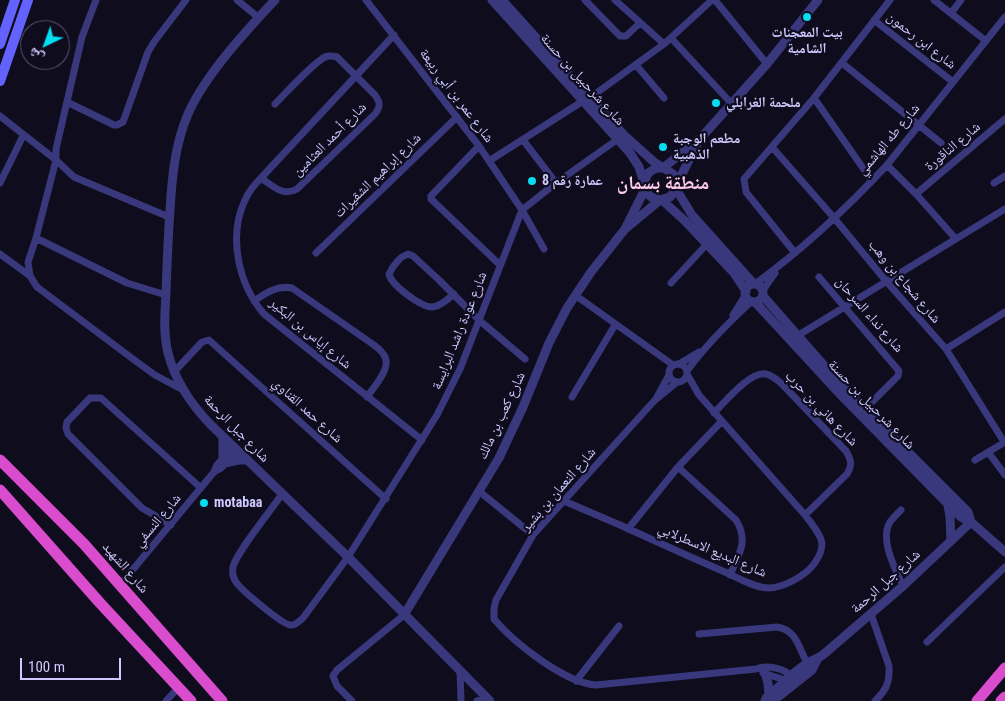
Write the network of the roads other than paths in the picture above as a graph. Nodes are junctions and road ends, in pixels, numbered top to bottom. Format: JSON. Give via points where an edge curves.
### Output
{"nodes":[{"id":1,"x":15,"y":0,"type":"edge"},
{"id":2,"x":28,"y":0,"type":"edge"},
{"id":3,"x":96,"y":0,"type":"edge"},
{"id":4,"x":186,"y":0,"type":"edge"},
{"id":5,"x":237,"y":0,"type":"edge"},
{"id":6,"x":275,"y":0,"type":"edge"},
{"id":7,"x":366,"y":0,"type":"edge"},
{"id":8,"x":492,"y":0,"type":"edge"},
{"id":9,"x":502,"y":0,"type":"edge"},
{"id":10,"x":585,"y":0,"type":"edge"},
{"id":11,"x":616,"y":0,"type":"edge"},
{"id":12,"x":714,"y":0,"type":"edge"},
{"id":13,"x":818,"y":0,"type":"edge"},
{"id":14,"x":890,"y":0,"type":"edge"},
{"id":15,"x":934,"y":0,"type":"edge"},
{"id":16,"x":962,"y":0,"type":"edge"},
{"id":17,"x":951,"y":13,"type":"junction"},
{"id":18,"x":1005,"y":17,"type":"edge"},
{"id":19,"x":259,"y":18,"type":"junction"},
{"id":20,"x":874,"y":20,"type":"junction"},
{"id":21,"x":640,"y":23,"type":"junction"},
{"id":22,"x":394,"y":35,"type":"junction"},
{"id":23,"x":671,"y":38,"type":"junction"},
{"id":24,"x":986,"y":41,"type":"junction"},
{"id":25,"x":0,"y":44,"type":"edge"},
{"id":26,"x":664,"y":44,"type":"junction"},
{"id":27,"x":842,"y":63,"type":"junction"},
{"id":28,"x":767,"y":64,"type":"junction"},
{"id":29,"x":636,"y":65,"type":"junction"},
{"id":30,"x":356,"y":76,"type":"junction"},
{"id":31,"x":0,"y":81,"type":"edge"},
{"id":32,"x":953,"y":82,"type":"junction"},
{"id":33,"x":664,"y":98,"type":"dead end"},
{"id":34,"x":814,"y":98,"type":"junction"},
{"id":35,"x":587,"y":99,"type":"junction"},
{"id":36,"x":67,"y":102,"type":"junction"},
{"id":37,"x":731,"y":103,"type":"junction"},
{"id":38,"x":275,"y":104,"type":"dead end"},
{"id":39,"x":0,"y":116,"type":"edge"},
{"id":40,"x":457,"y":117,"type":"junction"},
{"id":41,"x":1005,"y":119,"type":"edge"},
{"id":42,"x":919,"y":124,"type":"junction"},
{"id":43,"x":23,"y":136,"type":"junction"},
{"id":44,"x":618,"y":139,"type":"junction"},
{"id":45,"x":523,"y":140,"type":"junction"},
{"id":46,"x":699,"y":140,"type":"junction"},
{"id":47,"x":940,"y":142,"type":"dead end"},
{"id":48,"x":479,"y":146,"type":"junction"},
{"id":49,"x":772,"y":147,"type":"junction"},
{"id":50,"x":56,"y":160,"type":"junction"},
{"id":51,"x":490,"y":161,"type":"junction"},
{"id":52,"x":887,"y":165,"type":"junction"},
{"id":53,"x":662,"y":168,"type":"junction"},
{"id":54,"x":1005,"y":176,"type":"edge"},
{"id":55,"x":261,"y":178,"type":"junction"},
{"id":56,"x":872,"y":181,"type":"junction"},
{"id":57,"x":0,"y":183,"type":"edge"},
{"id":58,"x":556,"y":183,"type":"junction"},
{"id":59,"x":994,"y":183,"type":"dead end"},
{"id":60,"x":644,"y":186,"type":"junction"},
{"id":61,"x":676,"y":187,"type":"junction"},
{"id":62,"x":916,"y":194,"type":"junction"},
{"id":63,"x":661,"y":200,"type":"junction"},
{"id":64,"x":1005,"y":209,"type":"edge"},
{"id":65,"x":522,"y":210,"type":"junction"},
{"id":66,"x":170,"y":217,"type":"junction"},
{"id":67,"x":835,"y":219,"type":"junction"},
{"id":68,"x":625,"y":229,"type":"junction"},
{"id":69,"x":36,"y":238,"type":"junction"},
{"id":70,"x":955,"y":238,"type":"junction"},
{"id":71,"x":707,"y":244,"type":"junction"},
{"id":72,"x":544,"y":249,"type":"dead end"},
{"id":73,"x":316,"y":253,"type":"dead end"},
{"id":74,"x":795,"y":253,"type":"junction"},
{"id":75,"x":0,"y":254,"type":"edge"},
{"id":76,"x":500,"y":265,"type":"junction"},
{"id":77,"x":30,"y":276,"type":"junction"},
{"id":78,"x":819,"y":277,"type":"dead end"},
{"id":79,"x":886,"y":281,"type":"junction"},
{"id":80,"x":672,"y":283,"type":"dead end"},
{"id":81,"x":746,"y":293,"type":"junction"},
{"id":82,"x":757,"y":293,"type":"junction"},
{"id":83,"x":454,"y":294,"type":"junction"},
{"id":84,"x":166,"y":295,"type":"junction"},
{"id":85,"x":575,"y":295,"type":"junction"},
{"id":86,"x":254,"y":301,"type":"junction"},
{"id":87,"x":843,"y":306,"type":"junction"},
{"id":88,"x":1005,"y":312,"type":"edge"},
{"id":89,"x":479,"y":320,"type":"junction"},
{"id":90,"x":730,"y":321,"type":"junction"},
{"id":91,"x":615,"y":325,"type":"junction"},
{"id":92,"x":797,"y":336,"type":"junction"},
{"id":93,"x":653,"y":349,"type":"junction"},
{"id":94,"x":946,"y":349,"type":"junction"},
{"id":95,"x":702,"y":350,"type":"junction"},
{"id":96,"x":525,"y":359,"type":"dead end"},
{"id":97,"x":676,"y":364,"type":"junction"},
{"id":98,"x":174,"y":372,"type":"junction"},
{"id":99,"x":669,"y":373,"type":"junction"},
{"id":100,"x":687,"y":373,"type":"junction"},
{"id":101,"x":678,"y":382,"type":"junction"},
{"id":102,"x":183,"y":390,"type":"junction"},
{"id":103,"x":699,"y":395,"type":"junction"},
{"id":104,"x":367,"y":397,"type":"junction"},
{"id":105,"x":572,"y":397,"type":"dead end"},
{"id":106,"x":654,"y":401,"type":"junction"},
{"id":107,"x":865,"y":409,"type":"junction"},
{"id":108,"x":714,"y":413,"type":"junction"},
{"id":109,"x":721,"y":422,"type":"junction"},
{"id":110,"x":223,"y":438,"type":"junction"},
{"id":111,"x":422,"y":440,"type":"junction"},
{"id":112,"x":1005,"y":442,"type":"edge"},
{"id":113,"x":235,"y":449,"type":"junction"},
{"id":114,"x":988,"y":452,"type":"junction"},
{"id":115,"x":0,"y":460,"type":"edge"},
{"id":116,"x":246,"y":460,"type":"junction"},
{"id":117,"x":975,"y":460,"type":"dead end"},
{"id":118,"x":224,"y":461,"type":"junction"},
{"id":119,"x":678,"y":468,"type":"junction"},
{"id":120,"x":1005,"y":475,"type":"edge"},
{"id":121,"x":201,"y":488,"type":"junction"},
{"id":122,"x":0,"y":490,"type":"edge"},
{"id":123,"x":480,"y":492,"type":"junction"},
{"id":124,"x":282,"y":494,"type":"junction"},
{"id":125,"x":386,"y":499,"type":"junction"},
{"id":126,"x":564,"y":501,"type":"junction"},
{"id":127,"x":948,"y":504,"type":"junction"},
{"id":128,"x":901,"y":510,"type":"dead end"},
{"id":129,"x":805,"y":515,"type":"junction"},
{"id":130,"x":971,"y":522,"type":"junction"},
{"id":131,"x":171,"y":526,"type":"junction"},
{"id":132,"x":628,"y":528,"type":"junction"},
{"id":133,"x":534,"y":535,"type":"junction"},
{"id":134,"x":951,"y":541,"type":"junction"},
{"id":135,"x":1005,"y":552,"type":"edge"},
{"id":136,"x":348,"y":557,"type":"junction"},
{"id":137,"x":1005,"y":567,"type":"edge"},
{"id":138,"x":730,"y":575,"type":"junction"},
{"id":139,"x":120,"y":585,"type":"junction"},
{"id":140,"x":903,"y":586,"type":"junction"},
{"id":141,"x":872,"y":614,"type":"junction"},
{"id":142,"x":404,"y":615,"type":"junction"},
{"id":143,"x":619,"y":626,"type":"dead end"},
{"id":144,"x":699,"y":634,"type":"dead end"},
{"id":145,"x":927,"y":642,"type":"dead end"},
{"id":146,"x":809,"y":667,"type":"junction"},
{"id":147,"x":1005,"y":668,"type":"edge"},
{"id":148,"x":756,"y":669,"type":"junction"},
{"id":149,"x":460,"y":672,"type":"junction"},
{"id":150,"x":765,"y":673,"type":"junction"},
{"id":151,"x":576,"y":681,"type":"junction"},
{"id":152,"x":792,"y":681,"type":"junction"},
{"id":153,"x":178,"y":688,"type":"junction"},
{"id":154,"x":1005,"y":697,"type":"edge"},
{"id":155,"x":769,"y":699,"type":"edge"},
{"id":156,"x":489,"y":700,"type":"edge"},
{"id":157,"x":166,"y":701,"type":"edge"},
{"id":158,"x":191,"y":701,"type":"edge"},
{"id":159,"x":222,"y":701,"type":"edge"},
{"id":160,"x":352,"y":701,"type":"edge"},
{"id":161,"x":461,"y":701,"type":"edge"},
{"id":162,"x":477,"y":701,"type":"edge"},
{"id":163,"x":874,"y":701,"type":"edge"},
{"id":164,"x":978,"y":701,"type":"edge"},
{"id":165,"x":1002,"y":701,"type":"edge"}],
"edges":[{"from":1,"to":25,"type":"main road"},
{"from":2,"to":31,"type":"main road"},
{"from":3,"to":36,"type":"street","via":[[82,37]]},
{"from":4,"to":36,"type":"street","via":[[148,52],[123,122],[114,124]]},
{"from":5,"to":19,"type":"street"},
{"from":6,"to":19,"type":"street","name":"شارع جبل الرحمة"},
{"from":7,"to":22,"type":"street","name":"شارع عمر بن أبي ربيعة"},
{"from":8,"to":35,"type":"street","name":"شارع شرحبيل بن حسنة"},
{"from":9,"to":35,"type":"street","name":"شارع شرحبيل بن حسنة"},
{"from":10,"to":21,"type":"street","via":[[620,36],[626,36]]},
{"from":11,"to":21,"type":"street"},
{"from":12,"to":23,"type":"street"},
{"from":12,"to":28,"type":"street"},
{"from":13,"to":28,"type":"street"},
{"from":14,"to":20,"type":"street"},
{"from":15,"to":17,"type":"street"},
{"from":16,"to":17,"type":"street"},
{"from":17,"to":24,"type":"street"},
{"from":18,"to":24,"type":"street","name":"شارع طه الهاشمي"},
{"from":19,"to":66,"type":"street","name":"شارع جبل الرحمة","via":[[209,78],[188,115],[174,161]]},
{"from":20,"to":27,"type":"street"},
{"from":20,"to":32,"type":"street","name":"شارع ابن رحمون"},
{"from":21,"to":26,"type":"street"},
{"from":22,"to":30,"type":"street","name":"شارع إياس بن البكير"},
{"from":22,"to":40,"type":"street","name":"شارع عمر بن أبي ربيعة"},
{"from":23,"to":26,"type":"street"},
{"from":23,"to":37,"type":"street"},
{"from":24,"to":32,"type":"street","name":"شارع طه الهاشمي"},
{"from":26,"to":29,"type":"street"},
{"from":27,"to":34,"type":"street"},
{"from":27,"to":42,"type":"street"},
{"from":28,"to":37,"type":"street"},
{"from":29,"to":33,"type":"street"},
{"from":29,"to":35,"type":"street"},
{"from":30,"to":38,"type":"street","via":[[337,57],[324,58]]},
{"from":30,"to":55,"type":"street","name":"شارع إياس بن البكير"},
{"from":30,"to":55,"type":"street","name":"شارع أحمد العثامين","via":[[380,102],[375,114],[298,189],[285,193]]},
{"from":32,"to":42,"type":"street","name":"شارع طه الهاشمي"},
{"from":34,"to":49,"type":"street"},
{"from":34,"to":56,"type":"street"},
{"from":35,"to":44,"type":"street","name":"شارع شرحبيل بن حسنة"},
{"from":35,"to":45,"type":"street"},
{"from":35,"to":53,"type":"street","name":"شارع شرحبيل بن حسنة"},
{"from":36,"to":50,"type":"street"},
{"from":37,"to":46,"type":"street"},
{"from":39,"to":43,"type":"street"},
{"from":40,"to":48,"type":"street","name":"شارع عمر بن أبي ربيعة"},
{"from":40,"to":73,"type":"street","name":"شارع إبراهيم الشقيرات"},
{"from":41,"to":62,"type":"street","name":"شارع الناقورة"},
{"from":42,"to":47,"type":"street"},
{"from":42,"to":52,"type":"street","name":"شارع طه الهاشمي"},
{"from":43,"to":50,"type":"street"},
{"from":43,"to":57,"type":"street"},
{"from":44,"to":58,"type":"street","name":"شارع عودة راشد البرايسة"},
{"from":44,"to":60,"type":"street","name":"شارع شرحبيل بن حسنة","via":[[635,159]]},
{"from":45,"to":51,"type":"street"},
{"from":45,"to":58,"type":"street"},
{"from":46,"to":53,"type":"street"},
{"from":46,"to":61,"type":"street"},
{"from":48,"to":51,"type":"street","name":"شارع عمر بن أبي ربيعة"},
{"from":48,"to":76,"type":"street","via":[[430,196]]},
{"from":49,"to":67,"type":"street","name":"شارع شجاع بن وهب"},
{"from":49,"to":74,"type":"street","via":[[744,179],[744,188]]},
{"from":50,"to":66,"type":"street","via":[[74,176]]},
{"from":50,"to":69,"type":"street"},
{"from":51,"to":65,"type":"street","name":"شارع عمر بن أبي ربيعة"},
{"from":52,"to":56,"type":"street","name":"شارع طه الهاشمي"},
{"from":52,"to":62,"type":"street"},
{"from":53,"to":60,"type":"street","via":[[651,170]]},
{"from":53,"to":61,"type":"street","via":[[673,174]]},
{"from":54,"to":59,"type":"street"},
{"from":55,"to":86,"type":"street","name":"شارع إياس بن البكير","via":[[246,198],[238,225],[239,264]]},
{"from":56,"to":67,"type":"street","name":"شارع طه الهاشمي"},
{"from":58,"to":65,"type":"street","name":"شارع عودة راشد البرايسة"},
{"from":60,"to":63,"type":"street","via":[[651,197]]},
{"from":60,"to":68,"type":"street","name":"شارع كعب بن مالك"},
{"from":61,"to":63,"type":"street","via":[[670,196]]},
{"from":61,"to":82,"type":"street","name":"شارع شرحبيل بن حسنة","via":[[692,215]]},
{"from":62,"to":70,"type":"street"},
{"from":63,"to":68,"type":"street","name":"شارع كعب بن مالك"},
{"from":63,"to":71,"type":"street"},
{"from":64,"to":70,"type":"street"},
{"from":65,"to":72,"type":"street","name":"شارع عمر بن أبي ربيعة"},
{"from":65,"to":76,"type":"street","name":"شارع عودة راشد البرايسة"},
{"from":66,"to":84,"type":"street","name":"شارع جبل الرحمة"},
{"from":67,"to":74,"type":"street","name":"شارع طه الهاشمي"},
{"from":67,"to":79,"type":"street","name":"شارع شجاع بن وهب"},
{"from":68,"to":85,"type":"street","name":"شارع كعب بن مالك"},
{"from":69,"to":77,"type":"street","via":[[28,262]]},
{"from":69,"to":84,"type":"street","via":[[127,283]]},
{"from":70,"to":79,"type":"street"},
{"from":71,"to":80,"type":"street"},
{"from":71,"to":81,"type":"street"},
{"from":74,"to":82,"type":"street","name":"شارع طه الهاشمي"},
{"from":75,"to":77,"type":"street"},
{"from":76,"to":89,"type":"street","name":"شارع عودة راشد البرايسة"},
{"from":77,"to":102,"type":"street","via":[[38,287],[155,375]]},
{"from":78,"to":87,"type":"street","name":"شارع نداء السرحان"},
{"from":79,"to":87,"type":"street"},
{"from":79,"to":94,"type":"street","name":"شارع شجاع بن وهب"},
{"from":81,"to":82,"type":"street","via":[[749,286]]},
{"from":81,"to":90,"type":"street"},
{"from":82,"to":90,"type":"street"},
{"from":82,"to":92,"type":"street","name":"شارع شرحبيل بن حسنة"},
{"from":82,"to":127,"type":"street","name":"شارع شرحبيل بن حسنة","via":[[838,392]]},
{"from":83,"to":83,"type":"street","via":[[408,254],[389,274],[393,284],[424,306],[438,306]]},
{"from":83,"to":89,"type":"street"},
{"from":84,"to":98,"type":"street","name":"شارع جبل الرحمة","via":[[165,336]]},
{"from":85,"to":91,"type":"street"},
{"from":85,"to":123,"type":"street","name":"شارع كعب بن مالك","via":[[553,334],[510,436]]},
{"from":86,"to":104,"type":"street","name":"شارع إياس بن البكير","via":[[274,323]]},
{"from":86,"to":104,"type":"street","via":[[275,288],[292,288],[374,345],[386,362],[382,375]]},
{"from":87,"to":92,"type":"street"},
{"from":87,"to":107,"type":"street","name":"شارع نداء السرحان","via":[[899,371],[898,376]]},
{"from":88,"to":94,"type":"street"},
{"from":89,"to":96,"type":"street"},
{"from":89,"to":111,"type":"street","name":"شارع عودة راشد البرايسة","via":[[460,369]]},
{"from":90,"to":95,"type":"street"},
{"from":91,"to":93,"type":"street"},
{"from":91,"to":105,"type":"street"},
{"from":92,"to":107,"type":"street","name":"شارع شرحبيل بن حسنة"},
{"from":93,"to":97,"type":"street"},
{"from":93,"to":99,"type":"street"},
{"from":94,"to":112,"type":"street","name":"شارع شجاع بن وهب"},
{"from":95,"to":97,"type":"street"},
{"from":95,"to":100,"type":"street"},
{"from":97,"to":99,"type":"street"},
{"from":97,"to":100,"type":"street","via":[[684,366]]},
{"from":98,"to":102,"type":"street","name":"شارع جبل الرحمة"},
{"from":98,"to":125,"type":"street","name":"شارع حمد القناوي","via":[[203,340],[212,342]]},
{"from":99,"to":101,"type":"street","via":[[672,380]]},
{"from":99,"to":106,"type":"street","name":"شارع النعمان بن بشير"},
{"from":100,"to":101,"type":"street","via":[[685,379]]},
{"from":100,"to":103,"type":"street","name":"شارع البديع الاسطرلابي"},
{"from":101,"to":103,"type":"street","name":"شارع البديع الاسطرلابي"},
{"from":101,"to":106,"type":"street","name":"شارع النعمان بن بشير"},
{"from":102,"to":110,"type":"street","name":"شارع جبل الرحمة"},
{"from":103,"to":108,"type":"street","name":"شارع البديع الاسطرلابي"},
{"from":104,"to":111,"type":"street","name":"شارع إياس بن البكير"},
{"from":106,"to":126,"type":"street","name":"شارع النعمان بن بشير"},
{"from":107,"to":130,"type":"street","name":"شارع شرحبيل بن حسنة","via":[[968,512]]},
{"from":108,"to":109,"type":"street","name":"شارع البديع الاسطرلابي"},
{"from":108,"to":129,"type":"street","name":"شارع هاني بن حرب","via":[[756,374],[772,376],[846,451],[852,466],[847,474]]},
{"from":109,"to":119,"type":"street"},
{"from":109,"to":129,"type":"street","name":"شارع البديع الاسطرلابي"},
{"from":110,"to":113,"type":"street","name":"شارع جبل الرحمة"},
{"from":110,"to":118,"type":"street"},
{"from":111,"to":125,"type":"street","name":"شارع عودة راشد البرايسة"},
{"from":112,"to":114,"type":"street","name":"شارع شجاع بن وهب"},
{"from":113,"to":116,"type":"street","name":"شارع جبل الرحمة"},
{"from":113,"to":118,"type":"street","name":"شارع النسفي"},
{"from":114,"to":117,"type":"street","name":"شارع شجاع بن وهب"},
{"from":114,"to":120,"type":"street"},
{"from":115,"to":139,"type":"highway","name":"شارع الشهيد","via":[[69,528]]},
{"from":116,"to":118,"type":"street"},
{"from":116,"to":124,"type":"street","name":"شارع جبل الرحمة"},
{"from":118,"to":121,"type":"street","name":"شارع النسفي"},
{"from":119,"to":132,"type":"street"},
{"from":119,"to":138,"type":"street","via":[[741,528],[742,546]]},
{"from":121,"to":131,"type":"street","name":"شارع النسفي"},
{"from":121,"to":131,"type":"street","via":[[101,398],[90,398],[67,422],[68,434],[135,502]]},
{"from":122,"to":153,"type":"highway"},
{"from":123,"to":133,"type":"street"},
{"from":123,"to":142,"type":"street","name":"شارع كعب بن مالك"},
{"from":124,"to":136,"type":"street","name":"شارع جبل الرحمة"},
{"from":124,"to":136,"type":"street","name":"شارع عودة راشد البرايسة","via":[[235,560],[233,574],[241,588],[278,618],[296,625]]},
{"from":125,"to":136,"type":"street","name":"شارع عودة راشد البرايسة"},
{"from":126,"to":132,"type":"street","name":"شارع البديع الاسطرلابي"},
{"from":126,"to":133,"type":"street","name":"شارع النعمان بن بشير"},
{"from":127,"to":130,"type":"street","name":"شارع شرحبيل بن حسنة"},
{"from":127,"to":134,"type":"street"},
{"from":128,"to":140,"type":"street","via":[[890,522],[887,542]]},
{"from":129,"to":138,"type":"street","name":"شارع البديع الاسطرلابي","via":[[820,534],[824,545],[812,566],[798,578],[769,588]]},
{"from":130,"to":134,"type":"street","name":"شارع جبل الرحمة"},
{"from":130,"to":135,"type":"street","name":"شارع شرحبيل بن حسنة"},
{"from":131,"to":139,"type":"street","name":"شارع النسفي"},
{"from":132,"to":138,"type":"street","name":"شارع البديع الاسطرلابي"},
{"from":133,"to":151,"type":"street","name":"شارع النعمان بن بشير","via":[[494,604],[494,619],[523,646]]},
{"from":134,"to":140,"type":"street","name":"شارع جبل الرحمة"},
{"from":136,"to":142,"type":"street","name":"شارع جبل الرحمة"},
{"from":137,"to":145,"type":"street"},
{"from":139,"to":159,"type":"highway","name":"شارع الشهيد"},
{"from":140,"to":141,"type":"street","name":"شارع جبل الرحمة"},
{"from":141,"to":146,"type":"street","name":"شارع جبل الرحمة"},
{"from":141,"to":163,"type":"street","via":[[889,666],[887,687]]},
{"from":142,"to":149,"type":"street","name":"شارع جبل الرحمة"},
{"from":142,"to":160,"type":"street","via":[[333,676],[337,686]]},
{"from":143,"to":151,"type":"street"},
{"from":144,"to":146,"type":"street","via":[[784,628],[794,637]]},
{"from":146,"to":152,"type":"street","name":"شارع جبل الرحمة"},
{"from":147,"to":164,"type":"highway"},
{"from":148,"to":150,"type":"street","name":"شارع النعمان بن بشير"},
{"from":148,"to":151,"type":"street","name":"شارع النعمان بن بشير","via":[[596,685]]},
{"from":148,"to":152,"type":"street","name":"شارع النعمان بن بشير","via":[[769,667],[785,671]]},
{"from":149,"to":156,"type":"street","name":"شارع جبل الرحمة"},
{"from":149,"to":161,"type":"street"},
{"from":150,"to":152,"type":"street","name":"شارع النعمان بن بشير"},
{"from":150,"to":155,"type":"street"},
{"from":152,"to":155,"type":"street","name":"شارع جبل الرحمة"},
{"from":153,"to":157,"type":"street"},
{"from":153,"to":158,"type":"highway"},
{"from":154,"to":165,"type":"highway"},
{"from":156,"to":162,"type":"street"}]}
